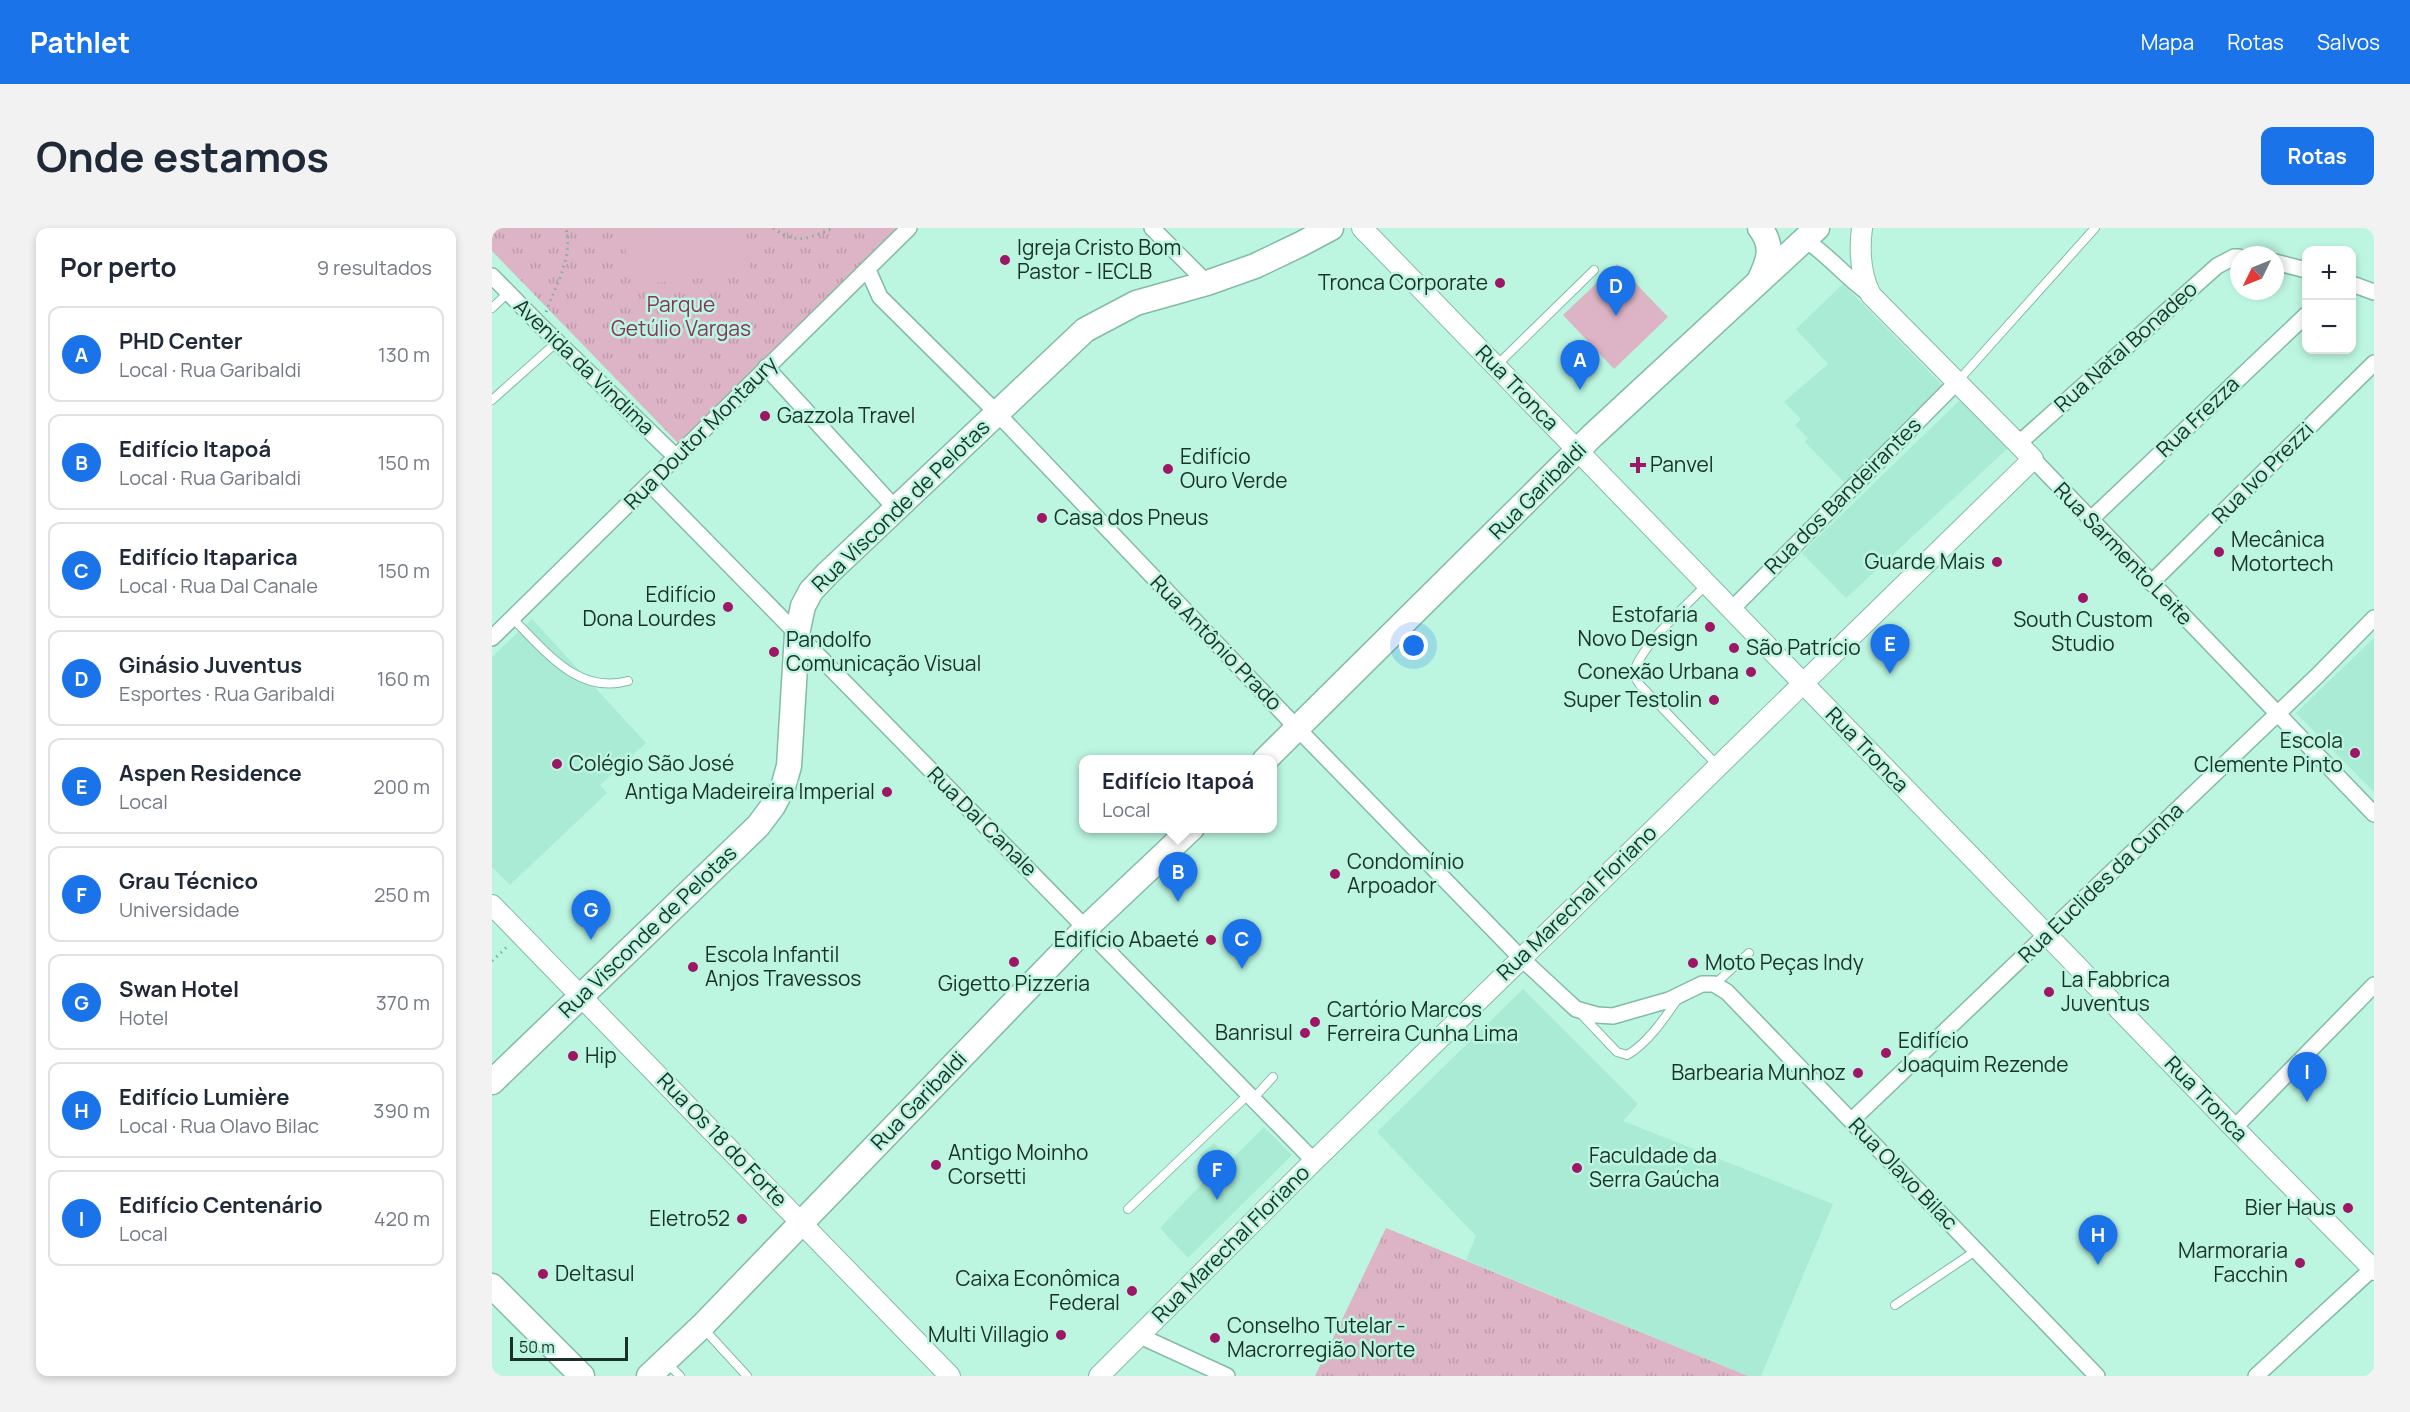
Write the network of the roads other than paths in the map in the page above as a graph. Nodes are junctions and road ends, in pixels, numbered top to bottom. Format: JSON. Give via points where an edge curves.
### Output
{"nodes":[{"id":1,"x":909,"y":228,"type":"edge"},
{"id":2,"x":1152,"y":228,"type":"edge"},
{"id":3,"x":1330,"y":228,"type":"edge"},
{"id":4,"x":1362,"y":228,"type":"edge"},
{"id":5,"x":1760,"y":228,"type":"edge"},
{"id":6,"x":1862,"y":228,"type":"edge"},
{"id":7,"x":2095,"y":228,"type":"edge"},
{"id":8,"x":1810,"y":234,"type":"edge"},
{"id":9,"x":2230,"y":260,"type":"edge"},
{"id":10,"x":2284,"y":264,"type":"edge"},
{"id":11,"x":2302,"y":269,"type":"edge"},
{"id":12,"x":868,"y":270,"type":"junction"},
{"id":13,"x":1594,"y":270,"type":"dead end"},
{"id":14,"x":492,"y":276,"type":"edge"},
{"id":15,"x":1760,"y":279,"type":"junction"},
{"id":16,"x":1207,"y":283,"type":"junction"},
{"id":17,"x":2356,"y":285,"type":"edge"},
{"id":18,"x":2374,"y":292,"type":"edge"},
{"id":19,"x":508,"y":293,"type":"junction"},
{"id":20,"x":1871,"y":296,"type":"junction"},
{"id":21,"x":492,"y":308,"type":"edge"},
{"id":22,"x":2302,"y":320,"type":"edge"},
{"id":23,"x":557,"y":342,"type":"junction"},
{"id":24,"x":2374,"y":363,"type":"edge"},
{"id":25,"x":1496,"y":366,"type":"junction"},
{"id":26,"x":766,"y":367,"type":"junction"},
{"id":27,"x":1956,"y":383,"type":"junction"},
{"id":28,"x":492,"y":400,"type":"edge"},
{"id":29,"x":997,"y":413,"type":"junction"},
{"id":30,"x":2018,"y":444,"type":"junction"},
{"id":31,"x":1578,"y":451,"type":"junction"},
{"id":32,"x":676,"y":457,"type":"junction"},
{"id":33,"x":2033,"y":459,"type":"junction"},
{"id":34,"x":650,"y":484,"type":"junction"},
{"id":35,"x":896,"y":509,"type":"junction"},
{"id":36,"x":2091,"y":520,"type":"junction"},
{"id":37,"x":2151,"y":583,"type":"junction"},
{"id":38,"x":1707,"y":584,"type":"junction"},
{"id":39,"x":1731,"y":610,"type":"junction"},
{"id":40,"x":512,"y":618,"type":"junction"},
{"id":41,"x":2374,"y":618,"type":"edge"},
{"id":42,"x":797,"y":634,"type":"junction"},
{"id":43,"x":492,"y":638,"type":"edge"},
{"id":44,"x":628,"y":681,"type":"dead end"},
{"id":45,"x":1802,"y":683,"type":"junction"},
{"id":46,"x":2277,"y":714,"type":"junction"},
{"id":47,"x":1298,"y":729,"type":"junction"},
{"id":48,"x":1269,"y":755,"type":"edge"},
{"id":49,"x":1718,"y":766,"type":"junction"},
{"id":50,"x":2374,"y":814,"type":"edge"},
{"id":51,"x":1187,"y":833,"type":"edge"},
{"id":52,"x":492,"y":905,"type":"edge"},
{"id":53,"x":1086,"y":928,"type":"junction"},
{"id":54,"x":2046,"y":934,"type":"junction"},
{"id":55,"x":1749,"y":953,"type":"dead end"},
{"id":56,"x":1521,"y":958,"type":"junction"},
{"id":57,"x":1708,"y":984,"type":"junction"},
{"id":58,"x":2374,"y":985,"type":"edge"},
{"id":59,"x":1682,"y":994,"type":"junction"},
{"id":60,"x":582,"y":997,"type":"junction"},
{"id":61,"x":1576,"y":1009,"type":"junction"},
{"id":62,"x":1273,"y":1077,"type":"dead end"},
{"id":63,"x":492,"y":1082,"type":"edge"},
{"id":64,"x":1251,"y":1097,"type":"junction"},
{"id":65,"x":1852,"y":1120,"type":"junction"},
{"id":66,"x":2234,"y":1128,"type":"junction"},
{"id":67,"x":1314,"y":1161,"type":"junction"},
{"id":68,"x":1128,"y":1209,"type":"dead end"},
{"id":69,"x":803,"y":1222,"type":"junction"},
{"id":70,"x":1977,"y":1250,"type":"junction"},
{"id":71,"x":2373,"y":1270,"type":"edge"},
{"id":72,"x":492,"y":1286,"type":"edge"},
{"id":73,"x":1895,"y":1305,"type":"dead end"},
{"id":74,"x":702,"y":1326,"type":"junction"},
{"id":75,"x":1140,"y":1336,"type":"junction"},
{"id":76,"x":664,"y":1371,"type":"edge"},
{"id":77,"x":582,"y":1376,"type":"edge"},
{"id":78,"x":747,"y":1376,"type":"edge"},
{"id":79,"x":950,"y":1376,"type":"edge"},
{"id":80,"x":1099,"y":1376,"type":"edge"},
{"id":81,"x":1227,"y":1376,"type":"edge"},
{"id":82,"x":2097,"y":1376,"type":"edge"},
{"id":83,"x":2256,"y":1376,"type":"edge"}],
"edges":[{"from":1,"to":12,"type":"street","name":"Rua Doutor Montaury"},
{"from":2,"to":16,"type":"street"},
{"from":3,"to":16,"type":"main road","name":"Rua Visconde de Pelotas","via":[[1255,266]]},
{"from":4,"to":25,"type":"street","name":"Rua Tronca"},
{"from":5,"to":15,"type":"main road","via":[[1770,252]]},
{"from":6,"to":20,"type":"street","name":"Rua Sarmento Leite","via":[[1861,266]]},
{"from":7,"to":27,"type":"lane"},
{"from":8,"to":15,"type":"main road","name":"Rua Garibaldi"},
{"from":8,"to":20,"type":"street","name":"Rua Sarmento Leite","via":[[1820,250]]},
{"from":9,"to":30,"type":"street","name":"Rua Natal Bonadeo","via":[[2217,266]]},
{"from":10,"to":11,"type":"street"},
{"from":12,"to":26,"type":"street","name":"Rua Doutor Montaury"},
{"from":12,"to":29,"type":"street","name":"Rua Antônio Prado","via":[[880,297]]},
{"from":13,"to":25,"type":"lane"},
{"from":14,"to":19,"type":"street","name":"Avenida da Vindima"},
{"from":15,"to":31,"type":"main road","name":"Rua Garibaldi"},
{"from":16,"to":29,"type":"main road","name":"Rua Visconde de Pelotas","via":[[1136,303],[1085,330]]},
{"from":17,"to":18,"type":"street"},
{"from":19,"to":21,"type":"lane"},
{"from":19,"to":23,"type":"street","name":"Avenida da Vindima"},
{"from":20,"to":27,"type":"street","name":"Rua Sarmento Leite"},
{"from":22,"to":36,"type":"street","name":"Rua Frezza"},
{"from":23,"to":28,"type":"lane"},
{"from":23,"to":32,"type":"street","name":"Avenida da Vindima"},
{"from":24,"to":37,"type":"street","name":"Rua Ivo Prezzi"},
{"from":25,"to":31,"type":"street","name":"Rua Tronca"},
{"from":26,"to":32,"type":"street","name":"Rua Doutor Montaury"},
{"from":26,"to":35,"type":"street"},
{"from":27,"to":30,"type":"street","name":"Rua Sarmento Leite"},
{"from":27,"to":39,"type":"street","name":"Rua dos Bandeirantes"},
{"from":29,"to":35,"type":"main road","name":"Rua Visconde de Pelotas"},
{"from":29,"to":47,"type":"street","name":"Rua Antônio Prado"},
{"from":30,"to":33,"type":"street","name":"Rua Sarmento Leite"},
{"from":31,"to":38,"type":"street","name":"Rua Tronca"},
{"from":31,"to":47,"type":"main road","name":"Rua Garibaldi"},
{"from":32,"to":34,"type":"street","name":"Rua Doutor Montaury"},
{"from":33,"to":36,"type":"street","name":"Rua Sarmento Leite"},
{"from":33,"to":45,"type":"street","name":"Rua Marechal Floriano"},
{"from":34,"to":40,"type":"street","name":"Rua Doutor Montaury"},
{"from":34,"to":42,"type":"street","name":"Rua Dal Canale"},
{"from":35,"to":42,"type":"main road","name":"Rua Visconde de Pelotas","via":[[811,591]]},
{"from":36,"to":37,"type":"street","name":"Rua Sarmento Leite"},
{"from":37,"to":46,"type":"street","name":"Rua Sarmento Leite"},
{"from":38,"to":39,"type":"street","name":"Rua Tronca"},
{"from":38,"to":49,"type":"lane","via":[[1645,649],[1633,674]]},
{"from":39,"to":45,"type":"street","name":"Rua Tronca"},
{"from":40,"to":43,"type":"street","name":"Rua Doutor Montaury"},
{"from":40,"to":44,"type":"lane","via":[[575,676],[615,685]]},
{"from":41,"to":46,"type":"street","name":"Rua Euclides da Cunha"},
{"from":42,"to":53,"type":"street","name":"Rua Dal Canale"},
{"from":42,"to":60,"type":"main road","name":"Rua Visconde de Pelotas","via":[[789,766],[773,806],[758,826]]},
{"from":45,"to":49,"type":"street","name":"Rua Marechal Floriano"},
{"from":45,"to":54,"type":"street","name":"Rua Tronca"},
{"from":46,"to":50,"type":"street","name":"Rua Sarmento Leite"},
{"from":46,"to":54,"type":"street","name":"Rua Euclides da Cunha"},
{"from":47,"to":48,"type":"main road","name":"Rua Garibaldi"},
{"from":47,"to":56,"type":"street","name":"Rua Antônio Prado"},
{"from":49,"to":56,"type":"street","name":"Rua Marechal Floriano"},
{"from":51,"to":53,"type":"main road","name":"Rua Garibaldi"},
{"from":52,"to":60,"type":"street","name":"Rua Os 18 do Forte"},
{"from":53,"to":64,"type":"street","name":"Rua Dal Canale"},
{"from":53,"to":69,"type":"main road","name":"Rua Garibaldi"},
{"from":54,"to":65,"type":"street","name":"Rua Euclides da Cunha"},
{"from":54,"to":66,"type":"street","name":"Rua Tronca"},
{"from":55,"to":57,"type":"lane"},
{"from":56,"to":61,"type":"street","name":"Rua Antônio Prado"},
{"from":56,"to":67,"type":"street","name":"Rua Marechal Floriano"},
{"from":57,"to":59,"type":"street","name":"Rua Antônio Prado"},
{"from":57,"to":65,"type":"street","name":"Rua Olavo Bilac","via":[[1727,992]]},
{"from":58,"to":66,"type":"street"},
{"from":59,"to":61,"type":"street","name":"Rua Antônio Prado","via":[[1613,1016]]},
{"from":59,"to":61,"type":"lane","name":"Rua Antônio Prado","via":[[1627,1055],[1617,1052]]},
{"from":60,"to":63,"type":"main road","name":"Rua Visconde de Pelotas"},
{"from":60,"to":69,"type":"street","name":"Rua Os 18 do Forte"},
{"from":62,"to":64,"type":"lane"},
{"from":64,"to":67,"type":"street","name":"Rua Dal Canale"},
{"from":64,"to":68,"type":"lane"},
{"from":65,"to":70,"type":"street","name":"Rua Olavo Bilac"},
{"from":66,"to":71,"type":"street","name":"Rua Tronca"},
{"from":67,"to":75,"type":"street","name":"Rua Marechal Floriano"},
{"from":69,"to":74,"type":"main road","name":"Rua Garibaldi"},
{"from":69,"to":79,"type":"street","name":"Rua Os 18 do Forte"},
{"from":70,"to":73,"type":"lane"},
{"from":70,"to":82,"type":"street","name":"Rua Olavo Bilac"},
{"from":71,"to":83,"type":"street"},
{"from":72,"to":77,"type":"main road"},
{"from":74,"to":76,"type":"main road","name":"Rua Garibaldi"},
{"from":74,"to":78,"type":"lane"},
{"from":75,"to":80,"type":"street","name":"Rua Marechal Floriano"},
{"from":75,"to":81,"type":"street"}]}
